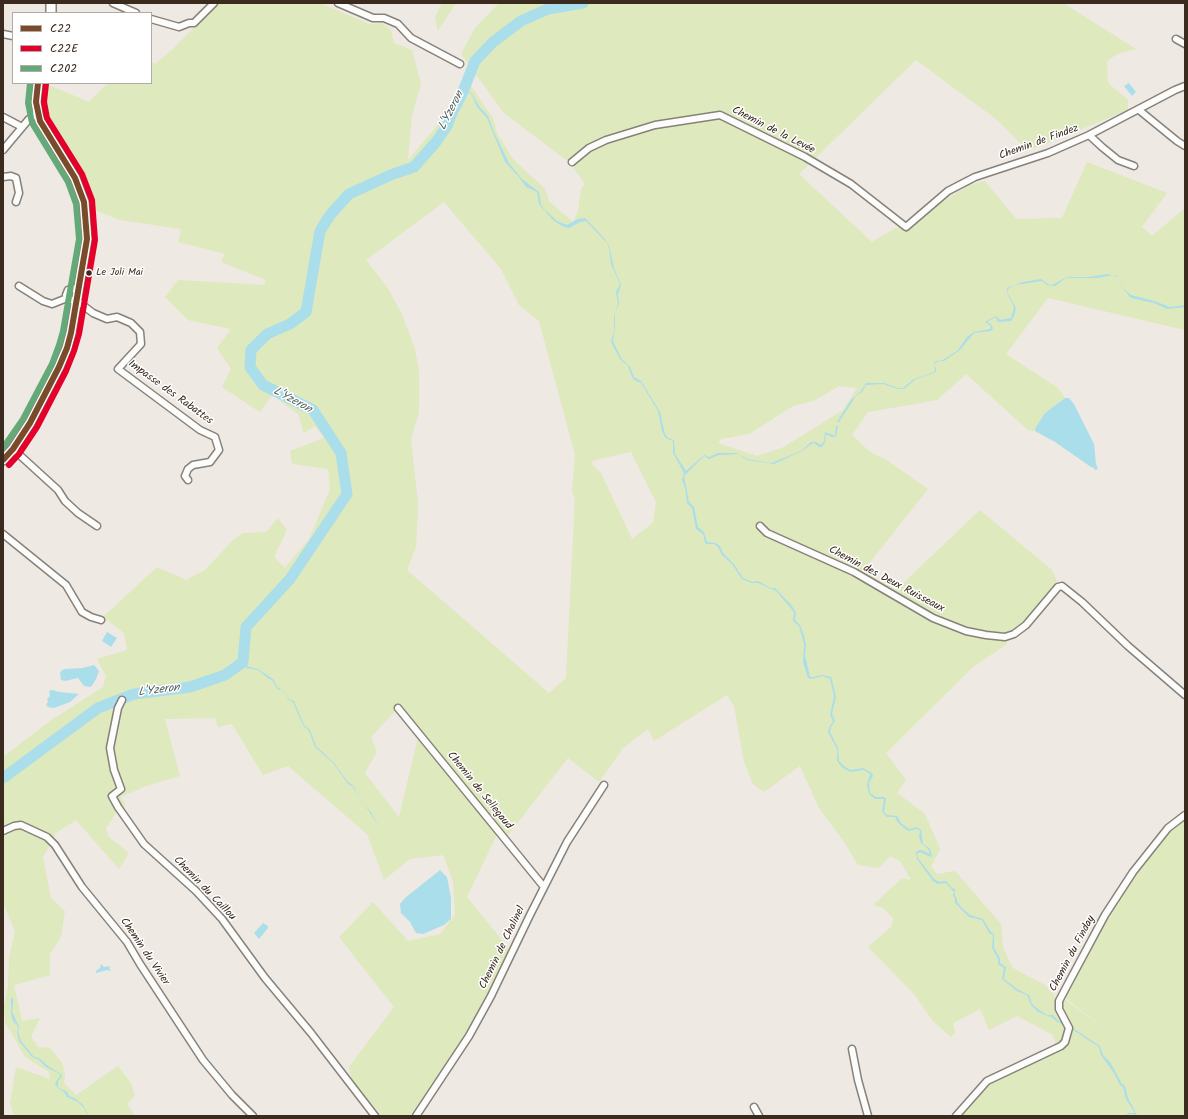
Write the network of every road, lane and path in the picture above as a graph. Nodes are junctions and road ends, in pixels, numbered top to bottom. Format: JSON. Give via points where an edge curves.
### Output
{"nodes":[{"id":1,"x":113,"y":3,"type":"edge"},
{"id":2,"x":214,"y":3,"type":"edge"},
{"id":3,"x":338,"y":3,"type":"edge"},
{"id":4,"x":134,"y":12,"type":"edge"},
{"id":5,"x":152,"y":19,"type":"edge"},
{"id":6,"x":1176,"y":39,"type":"dead end"},
{"id":7,"x":1185,"y":44,"type":"edge"},
{"id":8,"x":460,"y":64,"type":"dead end"},
{"id":9,"x":38,"y":84,"type":"edge"},
{"id":10,"x":1185,"y":86,"type":"edge"},
{"id":11,"x":1139,"y":110,"type":"junction"},
{"id":12,"x":38,"y":114,"type":"junction"},
{"id":13,"x":3,"y":117,"type":"edge"},
{"id":14,"x":22,"y":127,"type":"junction"},
{"id":15,"x":1090,"y":135,"type":"junction"},
{"id":16,"x":1185,"y":146,"type":"edge"},
{"id":17,"x":3,"y":150,"type":"edge"},
{"id":18,"x":572,"y":162,"type":"dead end"},
{"id":19,"x":1134,"y":166,"type":"dead end"},
{"id":20,"x":3,"y":177,"type":"edge"},
{"id":21,"x":16,"y":202,"type":"dead end"},
{"id":22,"x":906,"y":227,"type":"joint"},
{"id":23,"x":19,"y":286,"type":"dead end"},
{"id":24,"x":78,"y":288,"type":"junction"},
{"id":25,"x":67,"y":298,"type":"junction"},
{"id":26,"x":76,"y":302,"type":"junction"},
{"id":27,"x":13,"y":449,"type":"junction"},
{"id":28,"x":3,"y":460,"type":"edge"},
{"id":29,"x":188,"y":480,"type":"dead end"},
{"id":30,"x":98,"y":526,"type":"dead end"},
{"id":31,"x":760,"y":526,"type":"dead end"},
{"id":32,"x":3,"y":534,"type":"edge"},
{"id":33,"x":101,"y":620,"type":"dead end"},
{"id":34,"x":1185,"y":695,"type":"edge"},
{"id":35,"x":122,"y":700,"type":"dead end"},
{"id":36,"x":398,"y":708,"type":"dead end"},
{"id":37,"x":604,"y":785,"type":"dead end"},
{"id":38,"x":1185,"y":815,"type":"edge"},
{"id":39,"x":3,"y":830,"type":"edge"},
{"id":40,"x":544,"y":887,"type":"junction"},
{"id":41,"x":852,"y":1049,"type":"dead end"},
{"id":42,"x":754,"y":1107,"type":"dead end"},
{"id":43,"x":253,"y":1116,"type":"edge"},
{"id":44,"x":375,"y":1116,"type":"edge"},
{"id":45,"x":416,"y":1116,"type":"edge"},
{"id":46,"x":759,"y":1116,"type":"edge"},
{"id":47,"x":868,"y":1116,"type":"edge"},
{"id":48,"x":956,"y":1116,"type":"edge"}],
"edges":[{"from":1,"to":4,"type":"street"},
{"from":2,"to":5,"type":"street","via":[[194,23],[179,27]]},
{"from":3,"to":8,"type":"street","via":[[373,18],[384,18],[398,24],[411,38]]},
{"from":6,"to":7,"type":"street"},
{"from":9,"to":12,"type":"main road"},
{"from":10,"to":11,"type":"street","name":"Chemin de Findez"},
{"from":11,"to":15,"type":"street","name":"Chemin de Findez"},
{"from":11,"to":16,"type":"street"},
{"from":12,"to":14,"type":"street"},
{"from":12,"to":24,"type":"main road","via":[[75,178],[84,202],[86,239]]},
{"from":13,"to":14,"type":"street"},
{"from":14,"to":17,"type":"street"},
{"from":15,"to":19,"type":"street","via":[[1118,160]]},
{"from":15,"to":22,"type":"street","name":"Chemin de Findez","via":[[1048,153],[975,177],[948,191]]},
{"from":18,"to":22,"type":"street","name":"Chemin de la Levée","via":[[589,148],[606,140],[655,125],[720,115],[812,161],[851,184]]},
{"from":20,"to":21,"type":"street","via":[[16,178],[19,193]]},
{"from":23,"to":25,"type":"street","via":[[52,304]]},
{"from":24,"to":25,"type":"street","via":[[68,290]]},
{"from":24,"to":26,"type":"main road"},
{"from":25,"to":26,"type":"street"},
{"from":26,"to":27,"type":"main road","via":[[71,333],[59,367],[30,424]]},
{"from":26,"to":29,"type":"street","name":"Impasse des Rabattes","via":[[107,319],[117,317],[131,323],[140,332],[141,344],[118,370],[200,430],[215,437],[219,450],[210,462],[188,469],[185,476]]},
{"from":27,"to":28,"type":"main road"},
{"from":27,"to":30,"type":"street","via":[[58,490],[78,513]]},
{"from":31,"to":34,"type":"street","name":"Chemin des Deux Ruisseaux","via":[[767,533],[854,572],[933,618],[966,631],[986,635],[1005,638],[1014,634],[1026,625],[1058,587],[1062,586]]},
{"from":32,"to":33,"type":"street","via":[[66,585],[82,612]]},
{"from":35,"to":44,"type":"street","name":"Chemin du Caillou","via":[[110,748],[121,789],[112,796],[118,807],[144,844],[196,891],[222,919],[265,978]]},
{"from":36,"to":40,"type":"street","name":"Chemin de Sellegaud"},
{"from":37,"to":40,"type":"street","name":"Chemin de Chalinel","via":[[576,827]]},
{"from":38,"to":48,"type":"street","name":"Chemin du Finday","via":[[1168,828],[1134,872],[1105,915],[1059,1001],[1059,1010],[1068,1026],[1065,1042],[987,1081]]},
{"from":39,"to":43,"type":"street","name":"Chemin du Vivier","via":[[21,825],[46,837],[55,845],[82,887],[127,942],[202,1060]]},
{"from":40,"to":45,"type":"street","name":"Chemin de Chalinel","via":[[469,1036]]},
{"from":41,"to":47,"type":"street"},
{"from":42,"to":46,"type":"street"}]}
